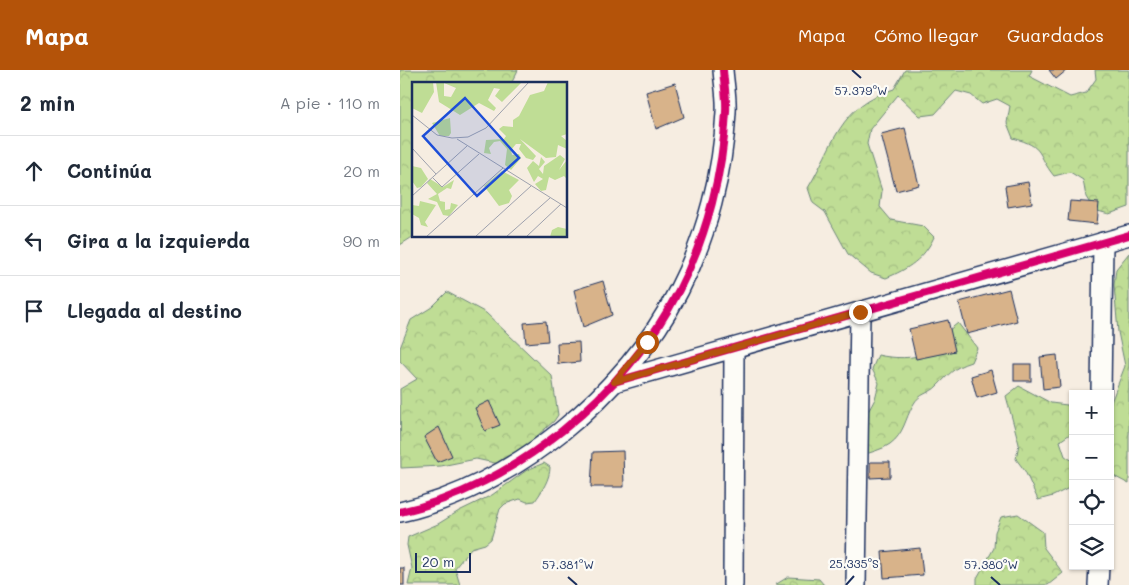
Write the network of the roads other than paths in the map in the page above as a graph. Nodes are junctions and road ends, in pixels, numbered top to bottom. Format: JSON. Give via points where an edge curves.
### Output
{"nodes":[{"id":1,"x":723,"y":70,"type":"edge"},
{"id":2,"x":1129,"y":235,"type":"edge"},
{"id":3,"x":1103,"y":242,"type":"junction"},
{"id":4,"x":860,"y":312,"type":"junction"},
{"id":5,"x":734,"y":348,"type":"junction"},
{"id":6,"x":614,"y":382,"type":"junction"},
{"id":7,"x":1101,"y":390,"type":"edge"},
{"id":8,"x":400,"y":512,"type":"edge"},
{"id":9,"x":1098,"y":570,"type":"edge"},
{"id":10,"x":733,"y":585,"type":"edge"},
{"id":11,"x":856,"y":585,"type":"edge"},
{"id":12,"x":1098,"y":585,"type":"edge"}],
"edges":[{"from":1,"to":6,"type":"street","via":[[726,110],[722,155],[707,222],[680,290],[647,342]]},
{"from":2,"to":3,"type":"street"},
{"from":3,"to":4,"type":"street"},
{"from":3,"to":7,"type":"street"},
{"from":4,"to":5,"type":"street"},
{"from":4,"to":11,"type":"street"},
{"from":5,"to":6,"type":"street"},
{"from":5,"to":10,"type":"street"},
{"from":6,"to":8,"type":"street","via":[[590,408],[532,454],[477,484]]},
{"from":9,"to":12,"type":"street"}]}
